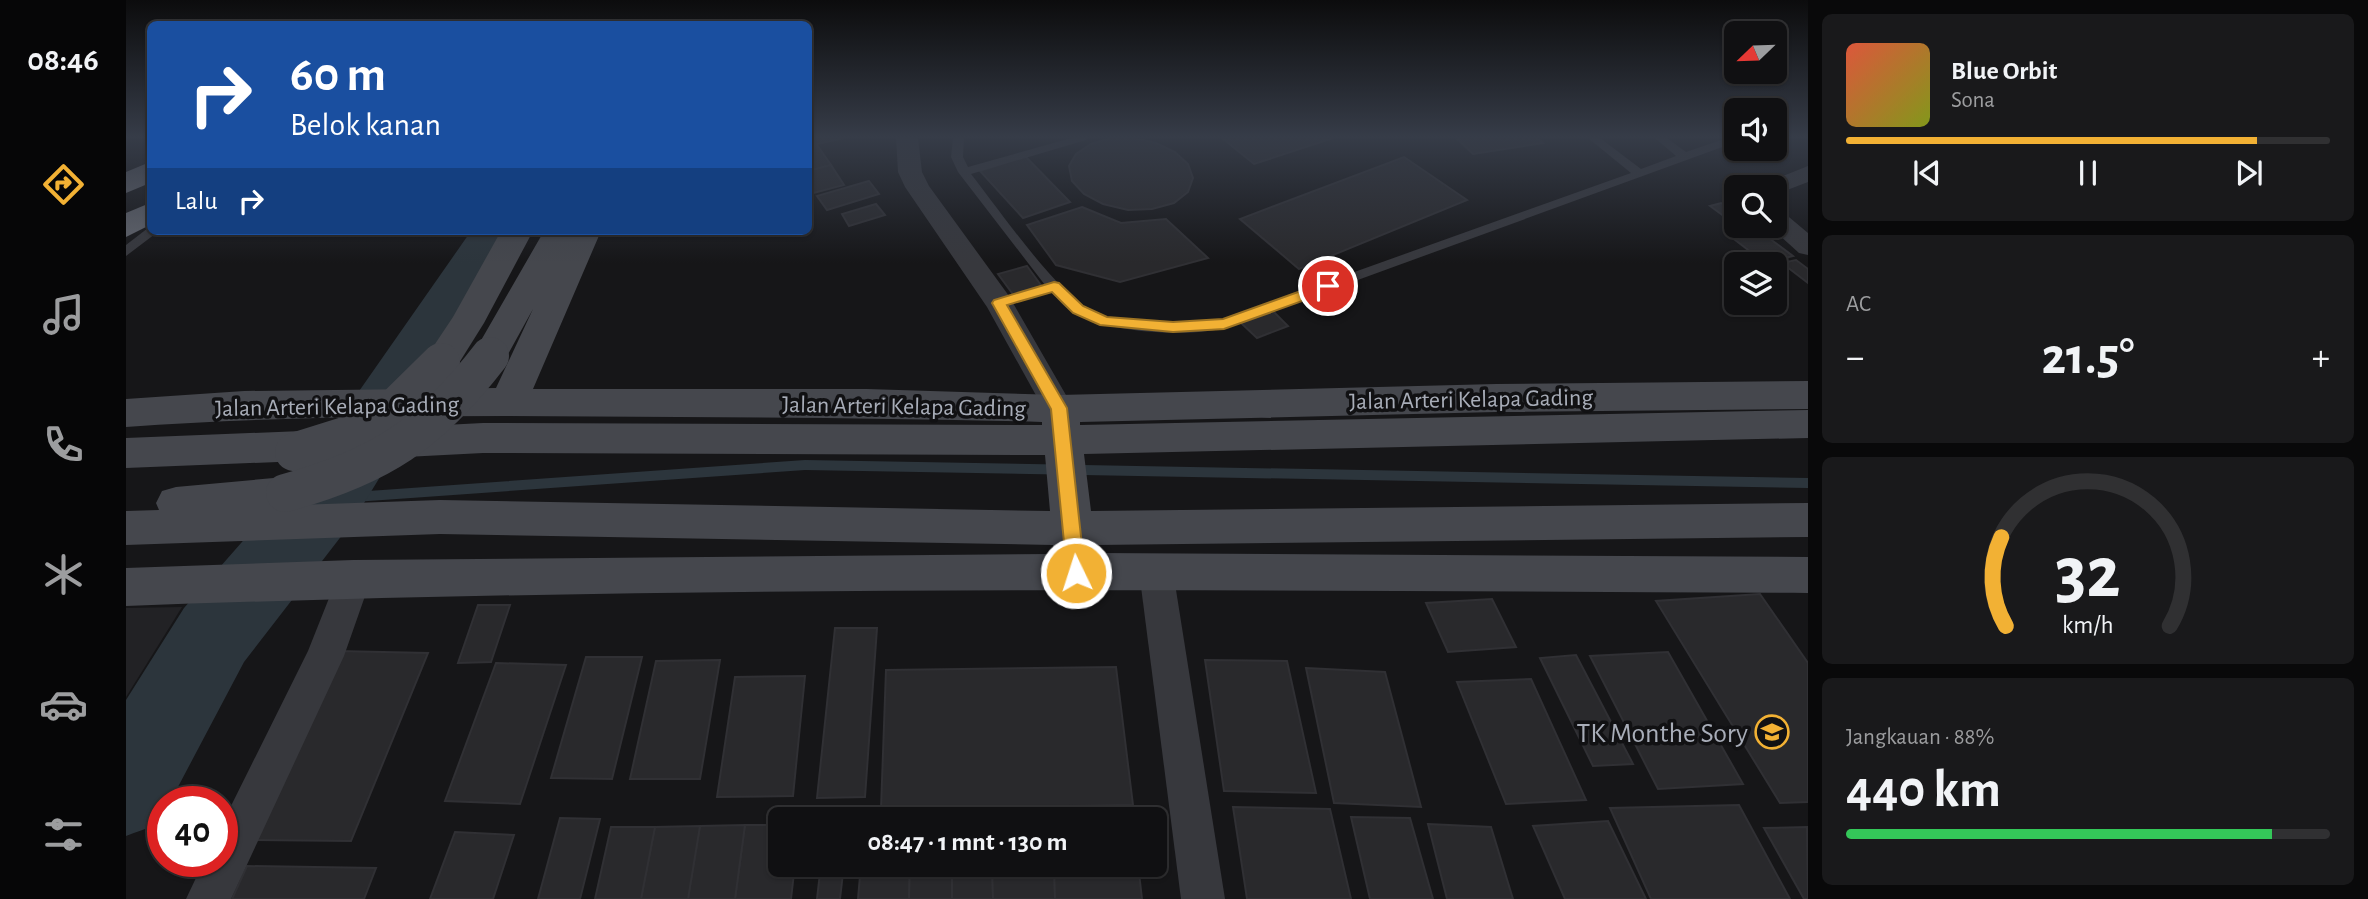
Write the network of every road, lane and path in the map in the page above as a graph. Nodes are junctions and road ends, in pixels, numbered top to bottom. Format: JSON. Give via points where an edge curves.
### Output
{"nodes":[{"id":1,"x":914,"y":180,"type":"edge"},
{"id":2,"x":970,"y":180,"type":"edge"},
{"id":3,"x":1620,"y":180,"type":"edge"},
{"id":4,"x":1808,"y":187,"type":"edge"},
{"id":5,"x":1787,"y":188,"type":"edge"},
{"id":6,"x":147,"y":214,"type":"edge"},
{"id":7,"x":126,"y":226,"type":"edge"},
{"id":8,"x":1787,"y":228,"type":"edge"},
{"id":9,"x":148,"y":235,"type":"edge"},
{"id":10,"x":515,"y":235,"type":"edge"},
{"id":11,"x":558,"y":235,"type":"edge"},
{"id":12,"x":584,"y":235,"type":"edge"},
{"id":13,"x":1808,"y":247,"type":"edge"},
{"id":14,"x":126,"y":251,"type":"edge"},
{"id":15,"x":1054,"y":286,"type":"junction"},
{"id":16,"x":999,"y":303,"type":"junction"},
{"id":17,"x":1808,"y":395,"type":"edge"},
{"id":18,"x":126,"y":413,"type":"edge"},
{"id":19,"x":494,"y":415,"type":"junction"},
{"id":20,"x":1808,"y":424,"type":"edge"},
{"id":21,"x":1064,"y":444,"type":"junction"},
{"id":22,"x":126,"y":453,"type":"edge"},
{"id":23,"x":126,"y":466,"type":"edge"},
{"id":24,"x":126,"y":506,"type":"edge"},
{"id":25,"x":1808,"y":520,"type":"edge"},
{"id":26,"x":126,"y":528,"type":"edge"},
{"id":27,"x":1073,"y":528,"type":"junction"},
{"id":28,"x":1156,"y":572,"type":"junction"},
{"id":29,"x":1076,"y":573,"type":"junction"},
{"id":30,"x":1808,"y":575,"type":"edge"},
{"id":31,"x":336,"y":580,"type":"junction"},
{"id":32,"x":126,"y":587,"type":"edge"},
{"id":33,"x":208,"y":899,"type":"edge"},
{"id":34,"x":1203,"y":899,"type":"edge"}],
"edges":[{"from":1,"to":16,"type":"street"},
{"from":2,"to":15,"type":"lane"},
{"from":3,"to":15,"type":"lane","via":[[1224,324],[1173,327],[1105,321],[1078,310]]},
{"from":4,"to":5,"type":"street"},
{"from":6,"to":7,"type":"highway"},
{"from":8,"to":13,"type":"street"},
{"from":9,"to":14,"type":"lane"},
{"from":10,"to":23,"type":"street","bridge":true,"via":[[441,362],[380,422],[294,452],[211,463]]},
{"from":11,"to":24,"type":"street","bridge":true,"via":[[471,383],[411,442],[363,468],[285,494]]},
{"from":12,"to":19,"type":"street"},
{"from":15,"to":16,"type":"lane"},
{"from":16,"to":21,"type":"street"},
{"from":17,"to":21,"type":"street","name":"Jalan Arteri Kelapa Gading","via":[[1496,398]]},
{"from":18,"to":19,"type":"street","name":"Jalan Arteri Kelapa Gading","bridge":true,"via":[[375,402]]},
{"from":19,"to":21,"type":"street","name":"Jalan Arteri Kelapa Gading"},
{"from":19,"to":22,"type":"street","name":"Jalan Arteri Kelapa Gading","bridge":true,"via":[[251,449]]},
{"from":20,"to":21,"type":"street","name":"Jalan Arteri Kelapa Gading"},
{"from":21,"to":27,"type":"street"},
{"from":25,"to":27,"type":"street"},
{"from":26,"to":27,"type":"street","via":[[440,517]]},
{"from":27,"to":29,"type":"street"},
{"from":28,"to":29,"type":"street"},
{"from":28,"to":30,"type":"street"},
{"from":28,"to":34,"type":"street"},
{"from":29,"to":31,"type":"street"},
{"from":31,"to":32,"type":"street"},
{"from":31,"to":33,"type":"street","via":[[325,656]]}]}
